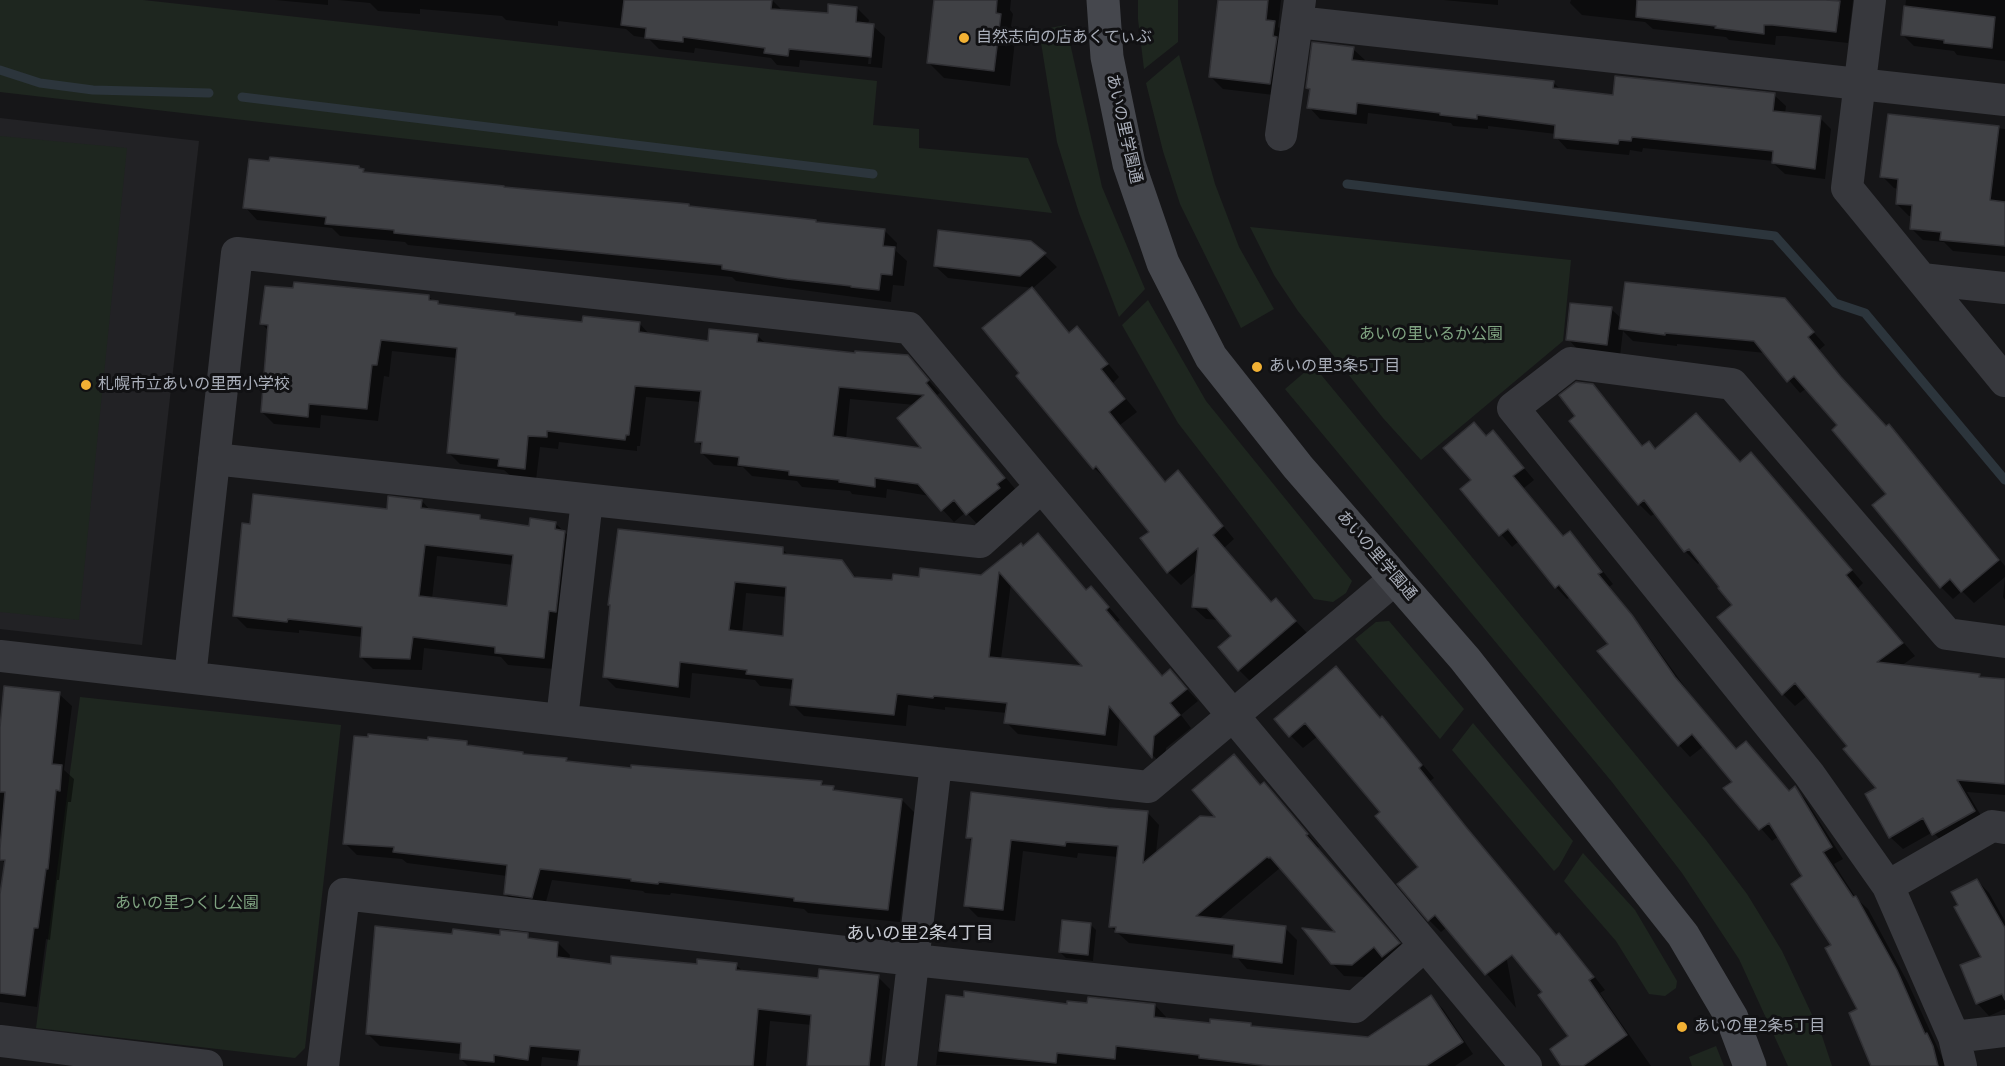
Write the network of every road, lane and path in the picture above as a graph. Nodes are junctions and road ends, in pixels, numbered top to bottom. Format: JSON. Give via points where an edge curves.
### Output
{"nodes":[{"id":1,"x":1103,"y":0,"type":"edge"},
{"id":2,"x":1870,"y":0,"type":"edge"},
{"id":3,"x":1299,"y":11,"type":"edge"},
{"id":4,"x":1860,"y":84,"type":"junction"},
{"id":5,"x":2005,"y":100,"type":"edge"},
{"id":6,"x":1281,"y":135,"type":"dead end"},
{"id":7,"x":1922,"y":279,"type":"junction"},
{"id":8,"x":2005,"y":288,"type":"edge"},
{"id":9,"x":2005,"y":381,"type":"edge"},
{"id":10,"x":214,"y":459,"type":"junction"},
{"id":11,"x":1041,"y":487,"type":"junction"},
{"id":12,"x":587,"y":500,"type":"junction"},
{"id":13,"x":1395,"y":579,"type":"junction"},
{"id":14,"x":2005,"y":642,"type":"edge"},
{"id":15,"x":0,"y":656,"type":"edge"},
{"id":16,"x":190,"y":677,"type":"junction"},
{"id":17,"x":1232,"y":715,"type":"junction"},
{"id":18,"x":562,"y":719,"type":"junction"},
{"id":19,"x":936,"y":763,"type":"junction"},
{"id":20,"x":2005,"y":828,"type":"edge"},
{"id":21,"x":1888,"y":886,"type":"junction"},
{"id":22,"x":1425,"y":945,"type":"junction"},
{"id":23,"x":914,"y":960,"type":"junction"},
{"id":24,"x":2005,"y":1031,"type":"edge"},
{"id":25,"x":0,"y":1041,"type":"edge"},
{"id":26,"x":1958,"y":1052,"type":"edge"},
{"id":27,"x":148,"y":1063,"type":"edge"},
{"id":28,"x":207,"y":1066,"type":"edge"},
{"id":29,"x":323,"y":1066,"type":"edge"},
{"id":30,"x":901,"y":1066,"type":"edge"},
{"id":31,"x":1526,"y":1066,"type":"edge"},
{"id":32,"x":1750,"y":1066,"type":"edge"}],
"edges":[{"from":1,"to":13,"type":"street","name":"あいの里学園通","via":[[1107,57],[1128,164],[1168,273],[1211,357],[1298,467]]},
{"from":2,"to":4,"type":"street"},
{"from":3,"to":4,"type":"street"},
{"from":3,"to":6,"type":"street"},
{"from":4,"to":5,"type":"street"},
{"from":4,"to":7,"type":"street","via":[[1847,188]]},
{"from":7,"to":8,"type":"street"},
{"from":7,"to":9,"type":"street"},
{"from":10,"to":11,"type":"street","via":[[237,253],[909,328]]},
{"from":10,"to":12,"type":"street"},
{"from":10,"to":16,"type":"street"},
{"from":11,"to":12,"type":"street","via":[[980,542]]},
{"from":11,"to":17,"type":"street"},
{"from":12,"to":18,"type":"street"},
{"from":13,"to":17,"type":"street"},
{"from":13,"to":32,"type":"street","name":"あいの里学園通","via":[[1465,659],[1683,935],[1732,1018]]},
{"from":14,"to":21,"type":"street","via":[[1947,634],[1732,384],[1571,363],[1513,408],[1809,774]]},
{"from":15,"to":16,"type":"street"},
{"from":16,"to":18,"type":"street"},
{"from":17,"to":19,"type":"street","via":[[1148,787]]},
{"from":17,"to":22,"type":"street"},
{"from":18,"to":19,"type":"street"},
{"from":19,"to":23,"type":"street"},
{"from":20,"to":21,"type":"street","via":[[1992,826]]},
{"from":21,"to":26,"type":"street"},
{"from":22,"to":23,"type":"street","via":[[1355,1007]]},
{"from":22,"to":31,"type":"street"},
{"from":23,"to":29,"type":"street","via":[[344,894]]},
{"from":23,"to":30,"type":"street"},
{"from":24,"to":26,"type":"street"},
{"from":25,"to":27,"type":"street"},
{"from":27,"to":28,"type":"street"}]}
